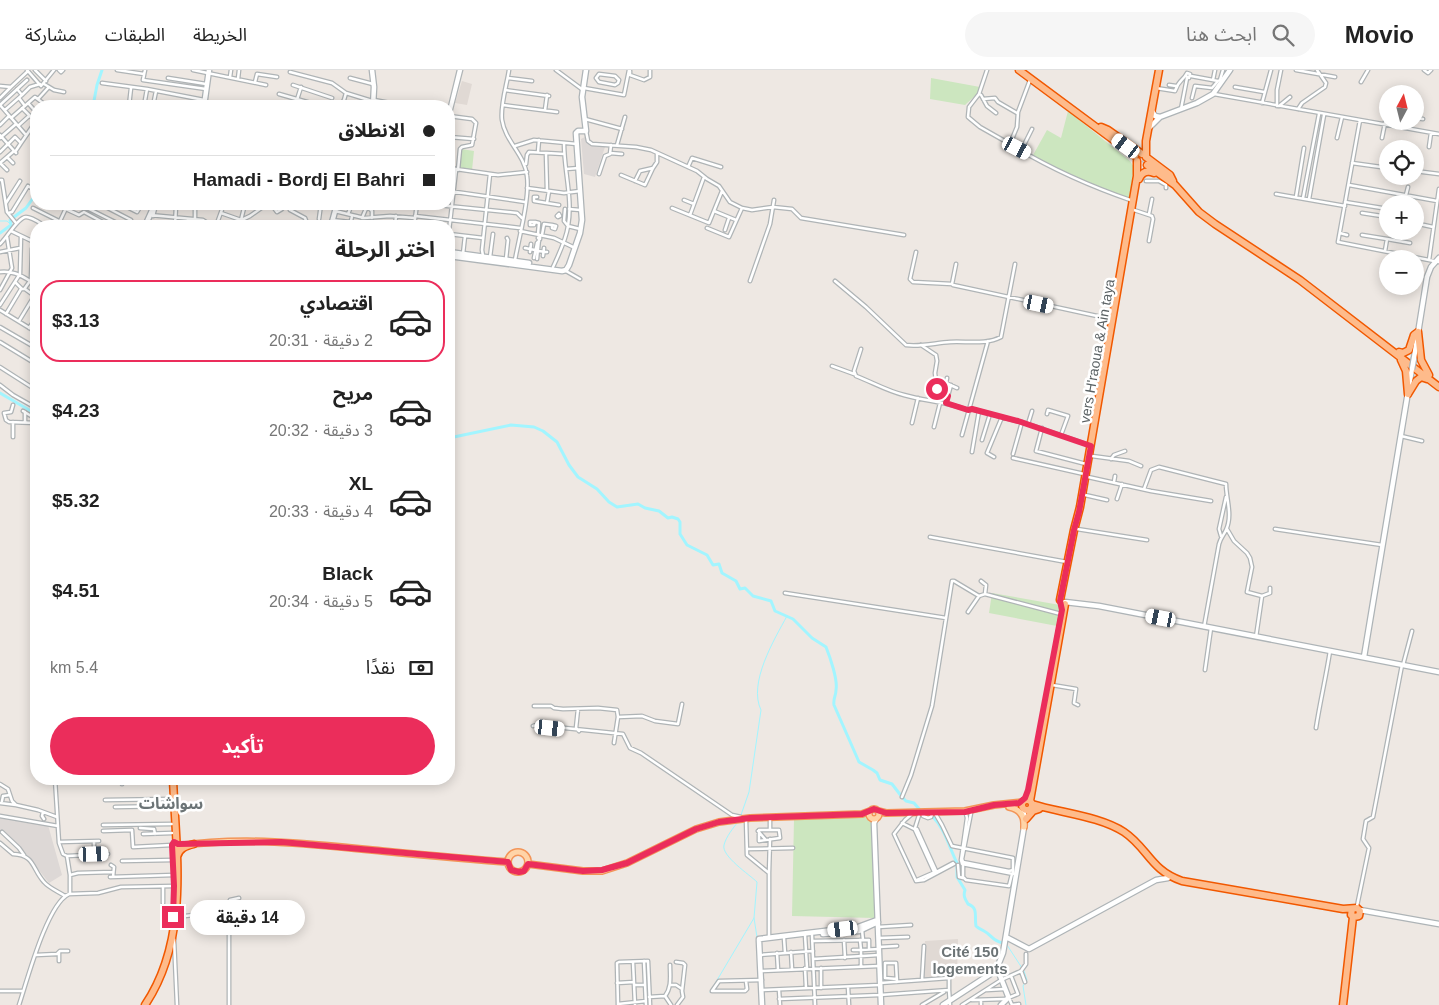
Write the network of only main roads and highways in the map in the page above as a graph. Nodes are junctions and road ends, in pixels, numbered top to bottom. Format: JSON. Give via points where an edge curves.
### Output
{"nodes":[{"id":1,"x":1019,"y":70,"type":"edge"},
{"id":2,"x":1025,"y":70,"type":"edge"},
{"id":3,"x":1157,"y":70,"type":"edge"},
{"id":4,"x":1101,"y":127,"type":"junction"},
{"id":5,"x":1104,"y":134,"type":"junction"},
{"id":6,"x":1144,"y":138,"type":"junction"},
{"id":7,"x":1146,"y":146,"type":"junction"},
{"id":8,"x":1131,"y":147,"type":"junction"},
{"id":9,"x":1123,"y":150,"type":"junction"},
{"id":10,"x":1142,"y":159,"type":"junction"},
{"id":11,"x":1154,"y":173,"type":"junction"},
{"id":12,"x":1138,"y":179,"type":"junction"},
{"id":13,"x":1174,"y":183,"type":"junction"},
{"id":14,"x":1398,"y":353,"type":"junction"},
{"id":15,"x":1429,"y":375,"type":"junction"},
{"id":16,"x":1439,"y":385,"type":"edge"},
{"id":17,"x":1087,"y":476,"type":"junction"},
{"id":18,"x":1063,"y":602,"type":"junction"},
{"id":19,"x":172,"y":785,"type":"edge"},
{"id":20,"x":172,"y":785,"type":"edge"},
{"id":21,"x":1027,"y":803,"type":"junction"},
{"id":22,"x":1009,"y":807,"type":"junction"},
{"id":23,"x":1041,"y":808,"type":"junction"},
{"id":24,"x":935,"y":812,"type":"junction"},
{"id":25,"x":1025,"y":819,"type":"road end"},
{"id":26,"x":1024,"y":827,"type":"road end"},
{"id":27,"x":174,"y":832,"type":"junction"},
{"id":28,"x":194,"y":844,"type":"junction"},
{"id":29,"x":175,"y":845,"type":"junction"},
{"id":30,"x":175,"y":862,"type":"junction"},
{"id":31,"x":508,"y":862,"type":"junction"},
{"id":32,"x":528,"y":864,"type":"junction"},
{"id":33,"x":1356,"y":913,"type":"junction"},
{"id":34,"x":144,"y":1005,"type":"edge"},
{"id":35,"x":1343,"y":1005,"type":"edge"},
{"id":36,"x":1347,"y":1005,"type":"edge"}],
"edges":[{"from":1,"to":5,"type":"highway"},
{"from":2,"to":4,"type":"highway"},
{"from":3,"to":6,"type":"highway"},
{"from":3,"to":7,"type":"highway"},
{"from":4,"to":8,"type":"highway"},
{"from":4,"to":10,"type":"highway"},
{"from":5,"to":9,"type":"highway"},
{"from":5,"to":10,"type":"highway"},
{"from":6,"to":8,"type":"highway","via":[[1139,146]]},
{"from":6,"to":10,"type":"highway"},
{"from":7,"to":10,"type":"highway"},
{"from":7,"to":10,"type":"highway","via":[[1148,156]]},
{"from":8,"to":10,"type":"highway"},
{"from":9,"to":10,"type":"highway"},
{"from":9,"to":12,"type":"highway","via":[[1134,161]]},
{"from":10,"to":11,"type":"highway"},
{"from":10,"to":12,"type":"highway","name":"vers H'raoua & Ain taya"},
{"from":10,"to":13,"type":"highway"},
{"from":11,"to":12,"type":"highway","via":[[1146,172]]},
{"from":11,"to":13,"type":"highway","via":[[1163,181]]},
{"from":12,"to":17,"type":"highway"},
{"from":12,"to":17,"type":"highway","name":"vers H'raoua & Ain taya"},
{"from":13,"to":14,"type":"highway","via":[[1215,224],[1300,280]]},
{"from":14,"to":15,"type":"highway"},
{"from":14,"to":15,"type":"highway","via":[[1409,350],[1418,332],[1421,360]]},
{"from":14,"to":16,"type":"highway"},
{"from":14,"to":16,"type":"highway","via":[[1406,370],[1408,394],[1420,378]]},
{"from":15,"to":16,"type":"highway"},
{"from":17,"to":18,"type":"highway","name":"vers H'raoua & Ain taya"},
{"from":17,"to":18,"type":"highway","via":[[1068,562]]},
{"from":18,"to":21,"type":"highway"},
{"from":18,"to":21,"type":"highway"},
{"from":19,"to":27,"type":"highway"},
{"from":20,"to":27,"type":"highway"},
{"from":21,"to":22,"type":"main road"},
{"from":21,"to":23,"type":"highway"},
{"from":21,"to":23,"type":"highway","via":[[1035,802]]},
{"from":21,"to":24,"type":"main road","via":[[994,805],[965,812]]},
{"from":22,"to":24,"type":"main road","via":[[968,814]]},
{"from":22,"to":26,"type":"main road","via":[[1021,813]]},
{"from":23,"to":25,"type":"highway"},
{"from":23,"to":33,"type":"highway","via":[[1099,822],[1123,832],[1158,869],[1182,881]]},
{"from":23,"to":33,"type":"highway","via":[[1122,834],[1154,868],[1168,878],[1195,888]]},
{"from":24,"to":32,"type":"main road","via":[[886,813],[874,817],[862,814],[733,818],[696,829],[608,870],[583,871]]},
{"from":27,"to":28,"type":"highway","via":[[182,840]]},
{"from":27,"to":29,"type":"highway"},
{"from":28,"to":29,"type":"main road"},
{"from":28,"to":30,"type":"highway","via":[[182,848]]},
{"from":28,"to":31,"type":"main road","via":[[287,842]]},
{"from":29,"to":30,"type":"highway"},
{"from":30,"to":34,"type":"highway","via":[[173,917],[168,946],[159,975]]},
{"from":30,"to":34,"type":"highway","via":[[174,932],[161,975]]},
{"from":31,"to":32,"type":"main road","via":[[511,870],[519,872],[524,871]]},
{"from":31,"to":32,"type":"main road","via":[[510,856],[518,852],[526,856]]},
{"from":33,"to":35,"type":"highway"},
{"from":33,"to":36,"type":"highway"}]}
